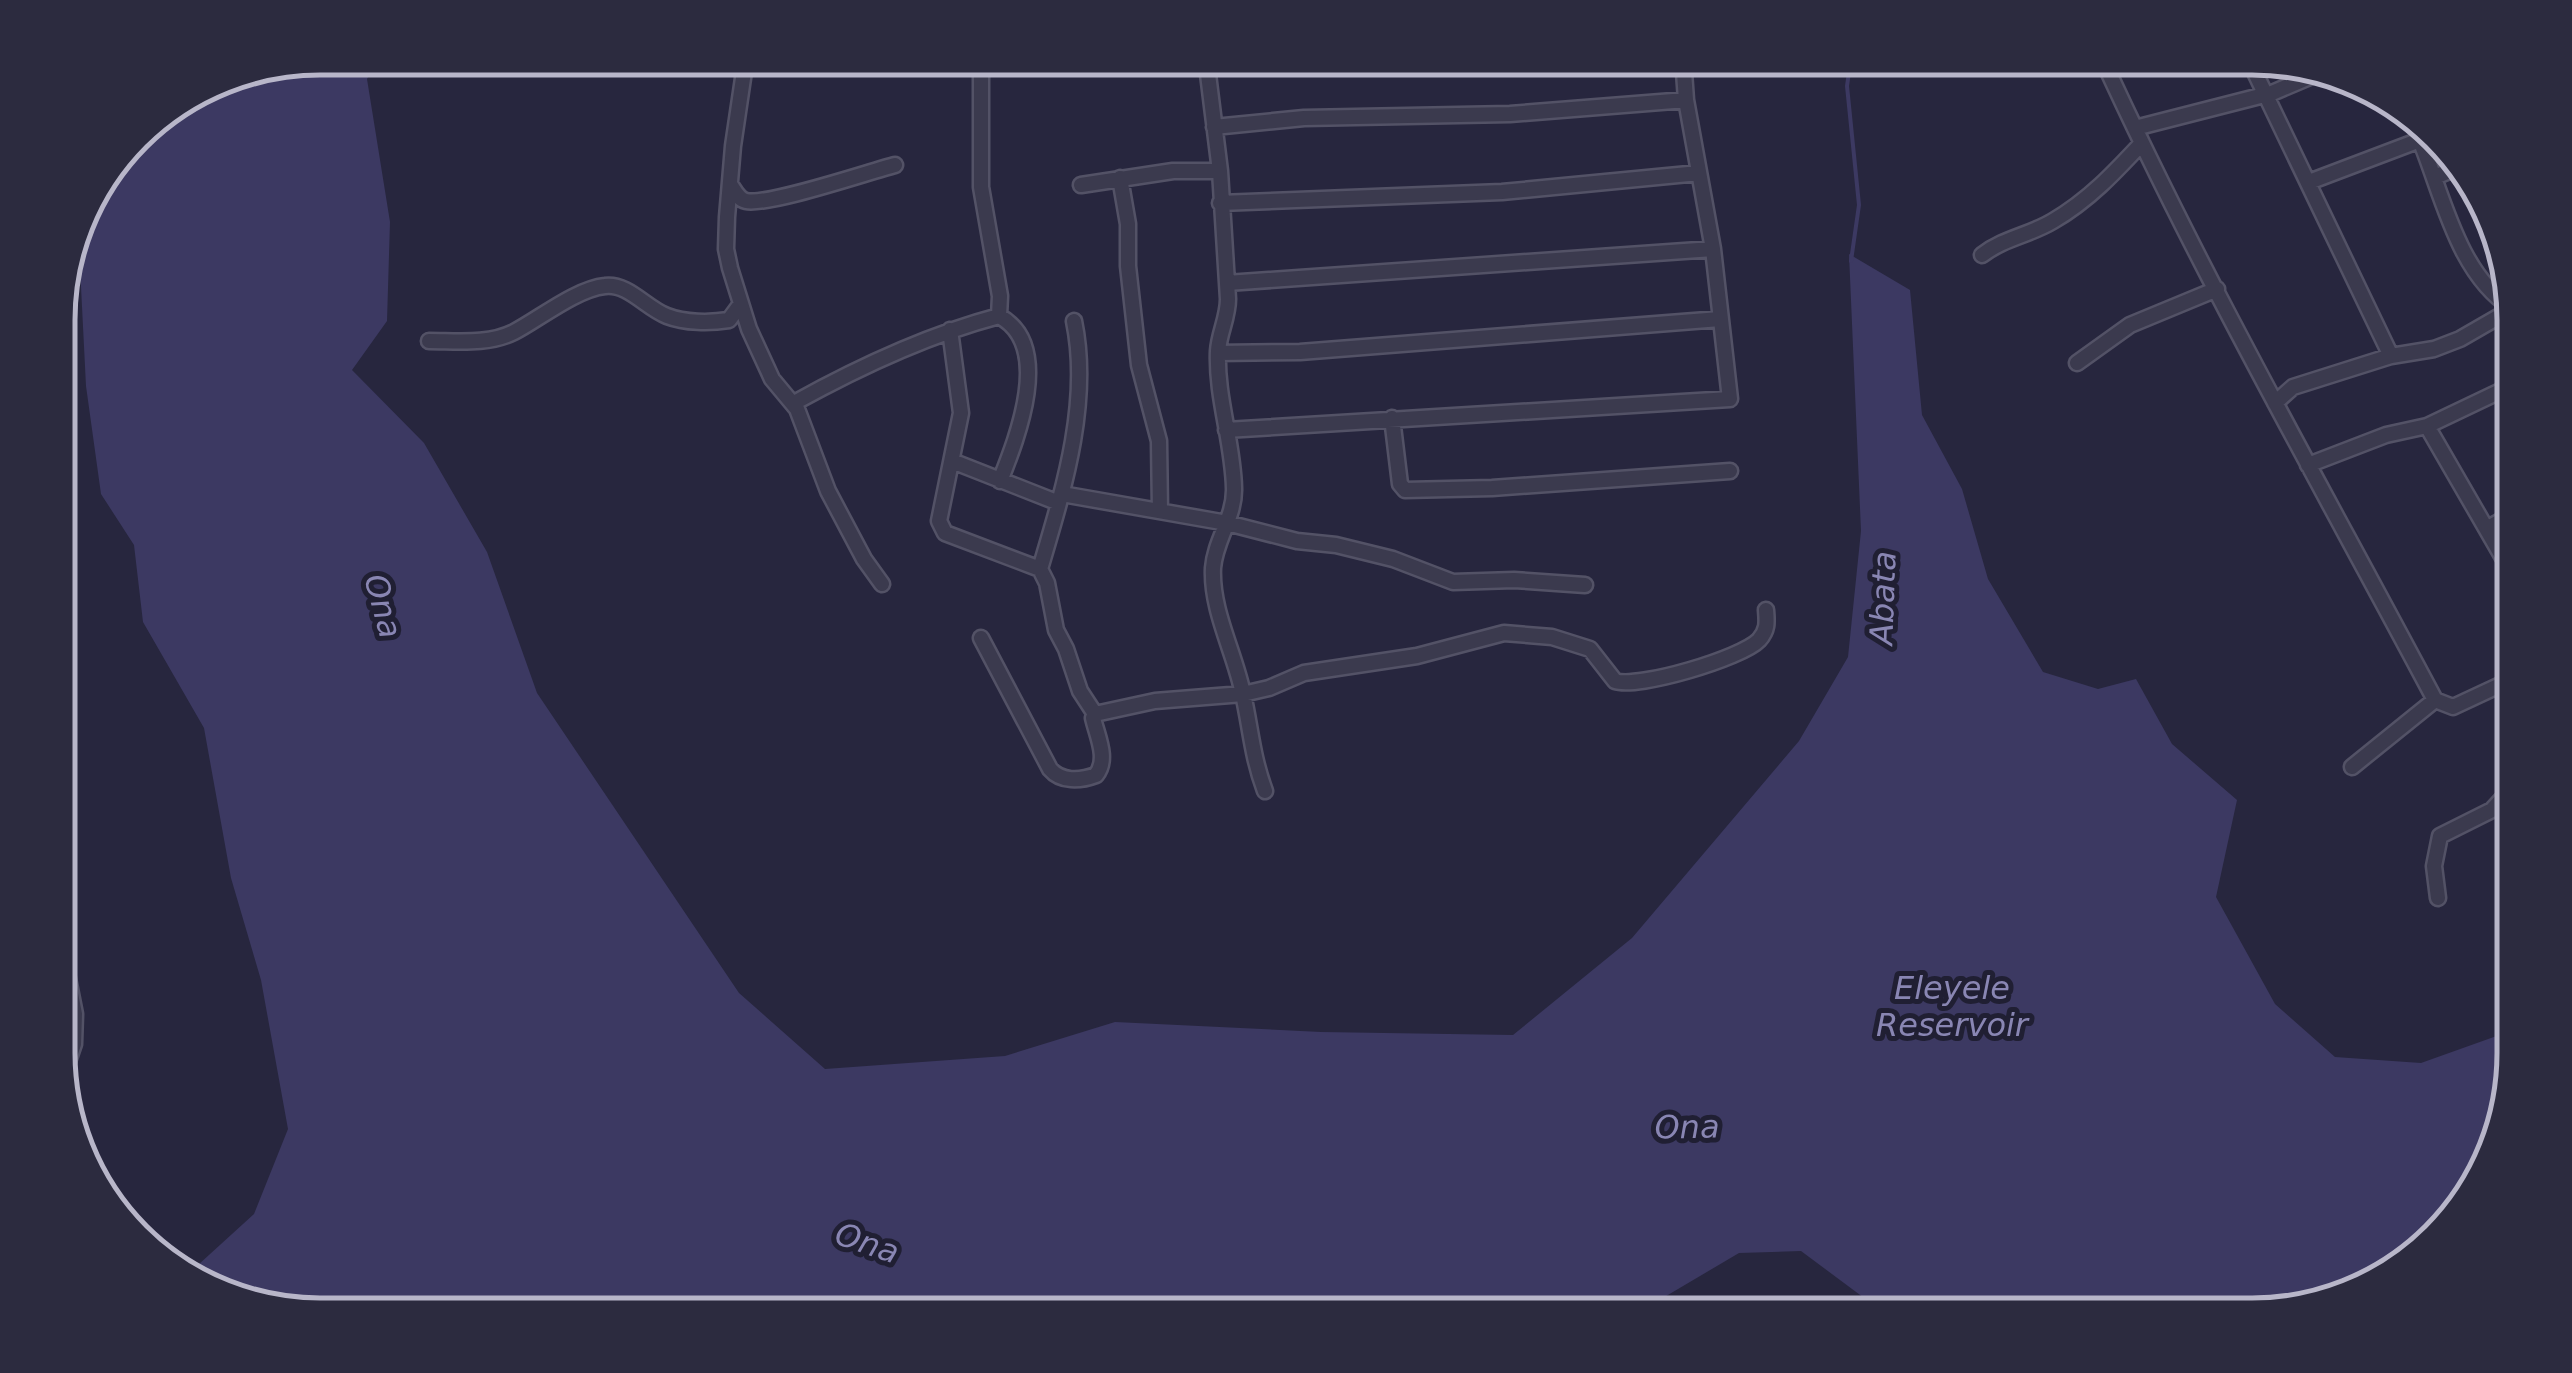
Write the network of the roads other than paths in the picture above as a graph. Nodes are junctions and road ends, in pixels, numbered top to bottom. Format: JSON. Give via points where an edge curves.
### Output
{"nodes":[{"id":1,"x":1685,"y":75,"type":"edge"},
{"id":2,"x":2110,"y":75,"type":"edge"},
{"id":3,"x":2256,"y":75,"type":"edge"},
{"id":4,"x":744,"y":76,"type":"edge"},
{"id":5,"x":981,"y":76,"type":"edge"},
{"id":6,"x":1209,"y":76,"type":"edge"},
{"id":7,"x":2301,"y":80,"type":"edge"},
{"id":8,"x":2265,"y":94,"type":"junction"},
{"id":9,"x":1686,"y":100,"type":"junction"},
{"id":10,"x":1214,"y":127,"type":"junction"},
{"id":11,"x":2135,"y":128,"type":"junction"},
{"id":12,"x":2414,"y":136,"type":"edge"},
{"id":13,"x":2142,"y":142,"type":"junction"},
{"id":14,"x":2424,"y":146,"type":"edge"},
{"id":15,"x":896,"y":165,"type":"dead end"},
{"id":16,"x":1220,"y":170,"type":"junction"},
{"id":17,"x":2447,"y":172,"type":"edge"},
{"id":18,"x":1699,"y":174,"type":"junction"},
{"id":19,"x":2436,"y":177,"type":"junction"},
{"id":20,"x":1120,"y":178,"type":"junction"},
{"id":21,"x":2309,"y":182,"type":"junction"},
{"id":22,"x":730,"y":183,"type":"junction"},
{"id":23,"x":1081,"y":186,"type":"dead end"},
{"id":24,"x":1220,"y":203,"type":"junction"},
{"id":25,"x":1713,"y":249,"type":"junction"},
{"id":26,"x":1982,"y":255,"type":"dead end"},
{"id":27,"x":1227,"y":283,"type":"junction"},
{"id":28,"x":2217,"y":289,"type":"junction"},
{"id":29,"x":2496,"y":298,"type":"edge"},
{"id":30,"x":740,"y":305,"type":"junction"},
{"id":31,"x":1000,"y":316,"type":"junction"},
{"id":32,"x":2497,"y":317,"type":"edge"},
{"id":33,"x":1720,"y":319,"type":"junction"},
{"id":34,"x":1074,"y":322,"type":"dead end"},
{"id":35,"x":950,"y":330,"type":"junction"},
{"id":36,"x":429,"y":341,"type":"dead end"},
{"id":37,"x":1218,"y":353,"type":"junction"},
{"id":38,"x":2390,"y":356,"type":"junction"},
{"id":39,"x":2077,"y":363,"type":"dead end"},
{"id":40,"x":2497,"y":392,"type":"edge"},
{"id":41,"x":794,"y":403,"type":"junction"},
{"id":42,"x":2274,"y":403,"type":"junction"},
{"id":43,"x":1392,"y":418,"type":"junction"},
{"id":44,"x":2427,"y":426,"type":"junction"},
{"id":45,"x":1226,"y":430,"type":"junction"},
{"id":46,"x":952,"y":461,"type":"junction"},
{"id":47,"x":2308,"y":465,"type":"junction"},
{"id":48,"x":1730,"y":472,"type":"dead end"},
{"id":49,"x":1000,"y":481,"type":"junction"},
{"id":50,"x":1061,"y":498,"type":"junction"},
{"id":51,"x":1160,"y":511,"type":"junction"},
{"id":52,"x":1228,"y":523,"type":"junction"},
{"id":53,"x":2497,"y":523,"type":"edge"},
{"id":54,"x":2488,"y":528,"type":"junction"},
{"id":55,"x":2497,"y":545,"type":"edge"},
{"id":56,"x":1040,"y":569,"type":"junction"},
{"id":57,"x":882,"y":584,"type":"dead end"},
{"id":58,"x":1585,"y":584,"type":"dead end"},
{"id":59,"x":1766,"y":610,"type":"dead end"},
{"id":60,"x":982,"y":638,"type":"dead end"},
{"id":61,"x":2497,"y":687,"type":"edge"},
{"id":62,"x":1243,"y":694,"type":"junction"},
{"id":63,"x":2436,"y":700,"type":"junction"},
{"id":64,"x":1095,"y":714,"type":"junction"},
{"id":65,"x":2352,"y":767,"type":"dead end"},
{"id":66,"x":1265,"y":791,"type":"dead end"},
{"id":67,"x":2497,"y":805,"type":"edge"},
{"id":68,"x":2438,"y":898,"type":"dead end"}],
"edges":[{"from":1,"to":9,"type":"street"},
{"from":2,"to":11,"type":"street"},
{"from":3,"to":8,"type":"street"},
{"from":4,"to":22,"type":"street"},
{"from":5,"to":31,"type":"street","via":[[981,188]]},
{"from":6,"to":10,"type":"street"},
{"from":7,"to":8,"type":"street"},
{"from":8,"to":11,"type":"street"},
{"from":8,"to":21,"type":"street"},
{"from":9,"to":10,"type":"street"},
{"from":9,"to":18,"type":"street"},
{"from":10,"to":16,"type":"street"},
{"from":11,"to":13,"type":"street"},
{"from":12,"to":21,"type":"street"},
{"from":13,"to":26,"type":"street","via":[[2098,190],[2049,224],[2002,240]]},
{"from":13,"to":28,"type":"street"},
{"from":14,"to":19,"type":"street"},
{"from":15,"to":22,"type":"street","via":[[769,200],[747,201]]},
{"from":16,"to":20,"type":"street"},
{"from":16,"to":24,"type":"street"},
{"from":17,"to":19,"type":"street"},
{"from":18,"to":24,"type":"street","via":[[1502,192]]},
{"from":18,"to":25,"type":"street"},
{"from":19,"to":29,"type":"street","via":[[2466,253]]},
{"from":20,"to":23,"type":"street"},
{"from":20,"to":51,"type":"street","via":[[1140,366],[1158,441]]},
{"from":21,"to":38,"type":"street"},
{"from":22,"to":30,"type":"street","via":[[726,249]]},
{"from":24,"to":27,"type":"street"},
{"from":25,"to":27,"type":"street"},
{"from":25,"to":33,"type":"street"},
{"from":27,"to":37,"type":"street","via":[[1228,316]]},
{"from":28,"to":39,"type":"street","via":[[2130,325]]},
{"from":28,"to":42,"type":"street"},
{"from":30,"to":36,"type":"street","via":[[729,320],[670,318],[623,288],[604,286],[488,341]]},
{"from":30,"to":41,"type":"street","via":[[772,378]]},
{"from":31,"to":35,"type":"street"},
{"from":31,"to":49,"type":"street","via":[[1018,333],[1029,378]]},
{"from":32,"to":38,"type":"street","via":[[2460,339]]},
{"from":33,"to":37,"type":"street"},
{"from":33,"to":43,"type":"street","via":[[1730,399]]},
{"from":34,"to":50,"type":"street","via":[[1081,366]]},
{"from":35,"to":41,"type":"street"},
{"from":35,"to":46,"type":"street","via":[[962,414]]},
{"from":37,"to":45,"type":"street"},
{"from":38,"to":42,"type":"street","via":[[2292,387]]},
{"from":40,"to":44,"type":"street"},
{"from":41,"to":57,"type":"street","via":[[828,490]]},
{"from":42,"to":47,"type":"street"},
{"from":43,"to":45,"type":"street"},
{"from":43,"to":48,"type":"street","via":[[1404,490]]},
{"from":44,"to":47,"type":"street"},
{"from":44,"to":54,"type":"street"},
{"from":45,"to":52,"type":"street","via":[[1234,483]]},
{"from":46,"to":49,"type":"street"},
{"from":46,"to":56,"type":"street","via":[[938,521],[945,533]]},
{"from":47,"to":63,"type":"street"},
{"from":49,"to":50,"type":"street"},
{"from":50,"to":51,"type":"street"},
{"from":50,"to":56,"type":"street"},
{"from":51,"to":52,"type":"street"},
{"from":52,"to":58,"type":"street","via":[[1370,552],[1453,582]]},
{"from":52,"to":62,"type":"street","via":[[1213,571]]},
{"from":53,"to":54,"type":"street"},
{"from":54,"to":55,"type":"street"},
{"from":56,"to":64,"type":"street","via":[[1056,630]]},
{"from":59,"to":62,"type":"street","via":[[1767,626],[1750,648],[1634,683],[1615,681],[1597,654],[1574,642],[1504,633],[1417,656],[1304,674]]},
{"from":60,"to":64,"type":"street","via":[[1056,777],[1091,777],[1102,767]]},
{"from":61,"to":63,"type":"street","via":[[2453,708]]},
{"from":62,"to":64,"type":"street"},
{"from":62,"to":66,"type":"street"},
{"from":63,"to":65,"type":"street"},
{"from":67,"to":68,"type":"street","via":[[2440,836],[2434,866]]}]}
